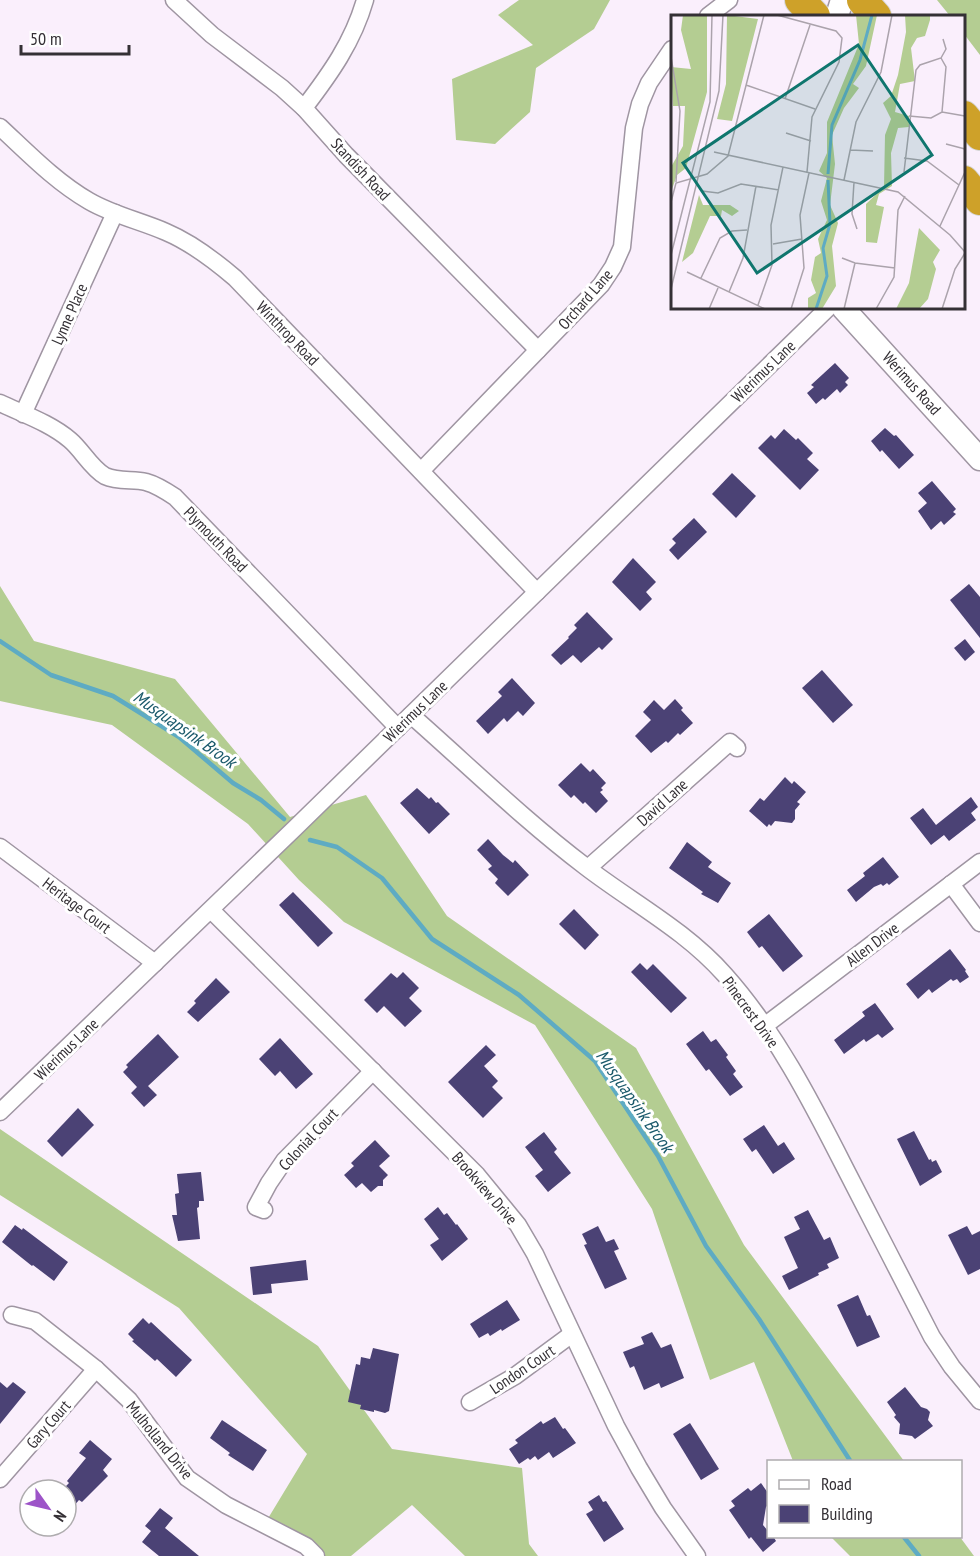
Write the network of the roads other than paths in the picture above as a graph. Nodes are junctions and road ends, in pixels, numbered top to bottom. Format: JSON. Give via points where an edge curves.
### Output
{"nodes":[{"id":1,"x":174,"y":0,"type":"edge"},
{"id":2,"x":366,"y":0,"type":"edge"},
{"id":3,"x":729,"y":0,"type":"edge"},
{"id":4,"x":801,"y":0,"type":"edge"},
{"id":5,"x":843,"y":0,"type":"edge"},
{"id":6,"x":862,"y":0,"type":"edge"},
{"id":7,"x":709,"y":15,"type":"edge"},
{"id":8,"x":814,"y":15,"type":"edge"},
{"id":9,"x":837,"y":15,"type":"edge"},
{"id":10,"x":875,"y":15,"type":"edge"},
{"id":11,"x":671,"y":50,"type":"edge"},
{"id":12,"x":304,"y":108,"type":"junction"},
{"id":13,"x":965,"y":118,"type":"edge"},
{"id":14,"x":0,"y":127,"type":"edge"},
{"id":15,"x":980,"y":135,"type":"edge"},
{"id":16,"x":965,"y":183,"type":"edge"},
{"id":17,"x":980,"y":200,"type":"edge"},
{"id":18,"x":115,"y":213,"type":"junction"},
{"id":19,"x":827,"y":309,"type":"edge"},
{"id":20,"x":844,"y":309,"type":"edge"},
{"id":21,"x":538,"y":350,"type":"junction"},
{"id":22,"x":0,"y":403,"type":"edge"},
{"id":23,"x":23,"y":414,"type":"junction"},
{"id":24,"x":980,"y":459,"type":"edge"},
{"id":25,"x":421,"y":471,"type":"junction"},
{"id":26,"x":537,"y":592,"type":"junction"},
{"id":27,"x":411,"y":714,"type":"junction"},
{"id":28,"x":398,"y":728,"type":"junction"},
{"id":29,"x":737,"y":748,"type":"dead end"},
{"id":30,"x":0,"y":847,"type":"edge"},
{"id":31,"x":980,"y":862,"type":"edge"},
{"id":32,"x":588,"y":868,"type":"junction"},
{"id":33,"x":951,"y":884,"type":"junction"},
{"id":34,"x":211,"y":910,"type":"junction"},
{"id":35,"x":980,"y":923,"type":"edge"},
{"id":36,"x":155,"y":963,"type":"junction"},
{"id":37,"x":763,"y":1027,"type":"junction"},
{"id":38,"x":373,"y":1071,"type":"junction"},
{"id":39,"x":0,"y":1112,"type":"edge"},
{"id":40,"x":264,"y":1210,"type":"dead end"},
{"id":41,"x":12,"y":1315,"type":"dead end"},
{"id":42,"x":572,"y":1334,"type":"junction"},
{"id":43,"x":96,"y":1369,"type":"junction"},
{"id":44,"x":980,"y":1401,"type":"edge"},
{"id":45,"x":470,"y":1402,"type":"dead end"},
{"id":46,"x":0,"y":1479,"type":"edge"},
{"id":47,"x":316,"y":1556,"type":"edge"},
{"id":48,"x":697,"y":1556,"type":"edge"}],
"edges":[{"from":1,"to":12,"type":"street","name":"Standish Road"},
{"from":2,"to":12,"type":"street","via":[[348,45]]},
{"from":3,"to":7,"type":"street"},
{"from":4,"to":8,"type":"highway"},
{"from":5,"to":9,"type":"main road"},
{"from":6,"to":10,"type":"highway"},
{"from":11,"to":21,"type":"street","name":"Orchard Lane","via":[[649,83],[634,128],[622,247],[601,285]]},
{"from":12,"to":21,"type":"street","name":"Standish Road"},
{"from":13,"to":15,"type":"highway"},
{"from":14,"to":18,"type":"street","name":"Winthrop Road","via":[[66,186]]},
{"from":16,"to":17,"type":"highway"},
{"from":18,"to":23,"type":"street","name":"Lynne Place"},
{"from":18,"to":25,"type":"street","name":"Winthrop Road","via":[[166,232],[215,261]]},
{"from":19,"to":26,"type":"street","name":"Wierimus Lane"},
{"from":20,"to":24,"type":"main road","name":"Werimus Road"},
{"from":21,"to":25,"type":"street","name":"Orchard Lane"},
{"from":22,"to":23,"type":"street","name":"Plymouth Road"},
{"from":23,"to":28,"type":"street","name":"Plymouth Road","via":[[68,438],[105,476],[146,482],[175,497]]},
{"from":25,"to":26,"type":"street","name":"Winthrop Road"},
{"from":26,"to":27,"type":"street","name":"Wierimus Lane"},
{"from":27,"to":28,"type":"street","name":"Wierimus Lane"},
{"from":27,"to":32,"type":"street","name":"Pinecrest Drive","via":[[540,831]]},
{"from":28,"to":34,"type":"street","name":"Wierimus Lane"},
{"from":29,"to":32,"type":"street","name":"David Lane","via":[[730,742]]},
{"from":30,"to":36,"type":"street","name":"Heritage Court"},
{"from":31,"to":33,"type":"street","name":"Allen Drive"},
{"from":32,"to":37,"type":"street","name":"Pinecrest Drive","via":[[703,952]]},
{"from":33,"to":35,"type":"street"},
{"from":33,"to":37,"type":"street","name":"Allen Drive"},
{"from":34,"to":36,"type":"street","name":"Wierimus Lane"},
{"from":34,"to":38,"type":"street","name":"Brookview Drive"},
{"from":36,"to":39,"type":"street","name":"Wierimus Lane"},
{"from":37,"to":44,"type":"street","name":"Pinecrest Drive","via":[[819,1118],[932,1337]]},
{"from":38,"to":40,"type":"street","name":"Colonial Court","via":[[284,1161],[256,1207]]},
{"from":38,"to":42,"type":"street","name":"Brookview Drive","via":[[477,1175],[518,1225]]},
{"from":41,"to":43,"type":"street","name":"Mulholland Drive","via":[[35,1321]]},
{"from":42,"to":45,"type":"street","name":"London Court","via":[[515,1376]]},
{"from":42,"to":48,"type":"street","name":"Brookview Drive","via":[[639,1468]]},
{"from":43,"to":46,"type":"street","name":"Gary Court"},
{"from":43,"to":47,"type":"street","name":"Mulholland Drive","via":[[129,1400],[187,1478],[226,1505],[306,1546]]}]}
